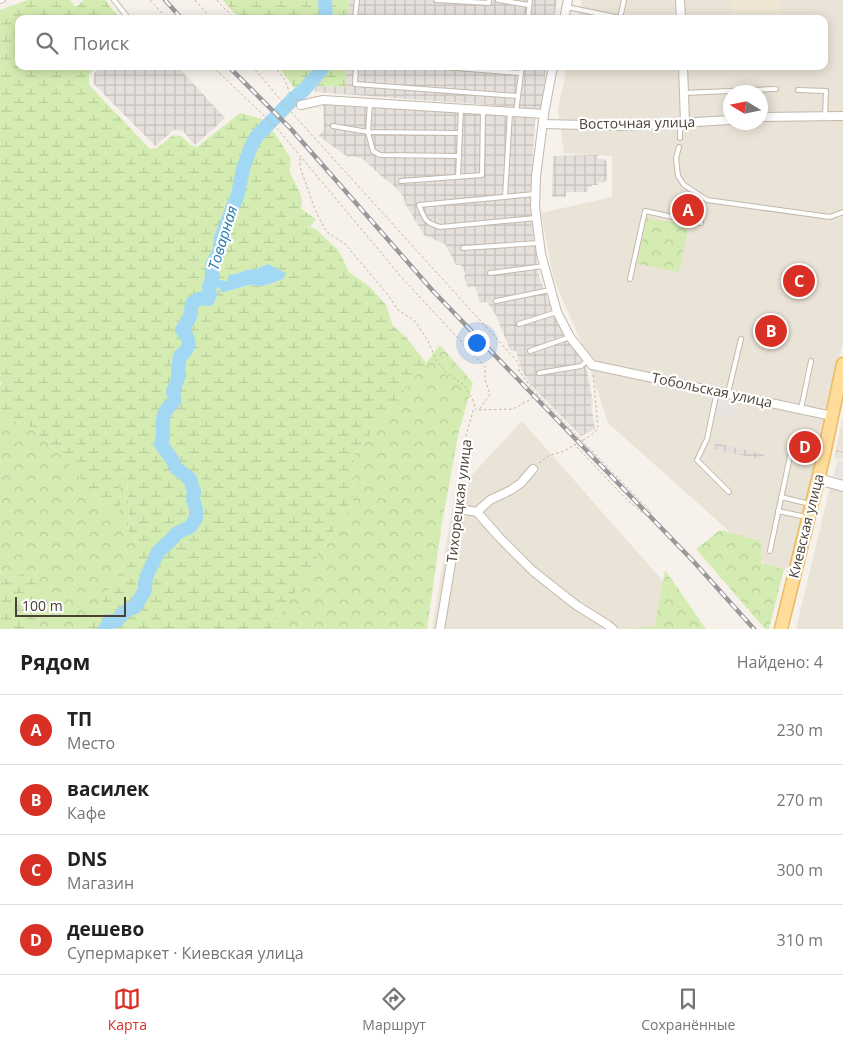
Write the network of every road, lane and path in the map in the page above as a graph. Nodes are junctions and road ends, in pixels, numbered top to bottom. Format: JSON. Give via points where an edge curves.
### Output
{"nodes":[{"id":1,"x":114,"y":0,"type":"edge"},
{"id":2,"x":150,"y":0,"type":"edge"},
{"id":3,"x":195,"y":0,"type":"edge"},
{"id":4,"x":217,"y":0,"type":"edge"},
{"id":5,"x":357,"y":0,"type":"edge"},
{"id":6,"x":436,"y":0,"type":"edge"},
{"id":7,"x":489,"y":0,"type":"edge"},
{"id":8,"x":498,"y":0,"type":"edge"},
{"id":9,"x":530,"y":0,"type":"edge"},
{"id":10,"x":624,"y":0,"type":"edge"},
{"id":11,"x":680,"y":0,"type":"edge"},
{"id":12,"x":567,"y":3,"type":"edge"},
{"id":13,"x":529,"y":5,"type":"junction"},
{"id":14,"x":125,"y":15,"type":"edge"},
{"id":15,"x":163,"y":15,"type":"edge"},
{"id":16,"x":208,"y":15,"type":"edge"},
{"id":17,"x":233,"y":15,"type":"edge"},
{"id":18,"x":355,"y":15,"type":"edge"},
{"id":19,"x":528,"y":15,"type":"edge"},
{"id":20,"x":609,"y":15,"type":"edge"},
{"id":21,"x":621,"y":15,"type":"edge"},
{"id":22,"x":681,"y":15,"type":"edge"},
{"id":23,"x":216,"y":70,"type":"edge"},
{"id":24,"x":255,"y":70,"type":"edge"},
{"id":25,"x":277,"y":70,"type":"edge"},
{"id":26,"x":356,"y":70,"type":"edge"},
{"id":27,"x":483,"y":70,"type":"edge"},
{"id":28,"x":521,"y":70,"type":"edge"},
{"id":29,"x":552,"y":70,"type":"edge"},
{"id":30,"x":683,"y":70,"type":"edge"},
{"id":31,"x":521,"y":73,"type":"junction"},
{"id":32,"x":776,"y":89,"type":"dead end"},
{"id":33,"x":798,"y":90,"type":"dead end"},
{"id":34,"x":684,"y":93,"type":"junction"},
{"id":35,"x":518,"y":96,"type":"junction"},
{"id":36,"x":300,"y":103,"type":"joint"},
{"id":37,"x":370,"y":103,"type":"junction"},
{"id":38,"x":461,"y":109,"type":"junction"},
{"id":39,"x":483,"y":110,"type":"junction"},
{"id":40,"x":513,"y":112,"type":"junction"},
{"id":41,"x":544,"y":114,"type":"junction"},
{"id":42,"x":825,"y":116,"type":"junction"},
{"id":43,"x":843,"y":116,"type":"edge"},
{"id":44,"x":768,"y":117,"type":"edge"},
{"id":45,"x":723,"y":120,"type":"edge"},
{"id":46,"x":685,"y":123,"type":"junction"},
{"id":47,"x":543,"y":124,"type":"junction"},
{"id":48,"x":333,"y":126,"type":"dead end"},
{"id":49,"x":368,"y":132,"type":"junction"},
{"id":50,"x":460,"y":133,"type":"junction"},
{"id":51,"x":680,"y":138,"type":"dead end"},
{"id":52,"x":679,"y":147,"type":"dead end"},
{"id":53,"x":459,"y":156,"type":"junction"},
{"id":54,"x":300,"y":158,"type":"junction"},
{"id":55,"x":458,"y":177,"type":"junction"},
{"id":56,"x":401,"y":181,"type":"dead end"},
{"id":57,"x":535,"y":194,"type":"junction"},
{"id":58,"x":505,"y":197,"type":"junction"},
{"id":59,"x":843,"y":212,"type":"edge"},
{"id":60,"x":536,"y":218,"type":"junction"},
{"id":61,"x":701,"y":223,"type":"dead end"},
{"id":62,"x":539,"y":243,"type":"junction"},
{"id":63,"x":463,"y":248,"type":"dead end"},
{"id":64,"x":544,"y":266,"type":"junction"},
{"id":65,"x":490,"y":273,"type":"dead end"},
{"id":66,"x":630,"y":279,"type":"dead end"},
{"id":67,"x":550,"y":290,"type":"junction"},
{"id":68,"x":496,"y":301,"type":"dead end"},
{"id":69,"x":557,"y":312,"type":"junction"},
{"id":70,"x":519,"y":324,"type":"dead end"},
{"id":71,"x":570,"y":337,"type":"junction"},
{"id":72,"x":741,"y":339,"type":"dead end"},
{"id":73,"x":530,"y":351,"type":"dead end"},
{"id":74,"x":811,"y":361,"type":"dead end"},
{"id":75,"x":590,"y":363,"type":"junction"},
{"id":76,"x":843,"y":364,"type":"edge"},
{"id":77,"x":539,"y":373,"type":"dead end"},
{"id":78,"x":717,"y":391,"type":"junction"},
{"id":79,"x":728,"y":394,"type":"junction"},
{"id":80,"x":538,"y":395,"type":"junction"},
{"id":81,"x":801,"y":409,"type":"junction"},
{"id":82,"x":476,"y":410,"type":"junction"},
{"id":83,"x":479,"y":410,"type":"junction"},
{"id":84,"x":832,"y":416,"type":"junction"},
{"id":85,"x":582,"y":440,"type":"junction"},
{"id":86,"x":574,"y":444,"type":"junction"},
{"id":87,"x":790,"y":456,"type":"dead end"},
{"id":88,"x":533,"y":469,"type":"joint"},
{"id":89,"x":818,"y":479,"type":"junction"},
{"id":90,"x":843,"y":486,"type":"edge"},
{"id":91,"x":729,"y":492,"type":"dead end"},
{"id":92,"x":781,"y":497,"type":"junction"},
{"id":93,"x":812,"y":504,"type":"junction"},
{"id":94,"x":460,"y":509,"type":"junction"},
{"id":95,"x":778,"y":511,"type":"junction"},
{"id":96,"x":477,"y":512,"type":"junction"},
{"id":97,"x":809,"y":517,"type":"junction"},
{"id":98,"x":770,"y":551,"type":"dead end"},
{"id":99,"x":440,"y":629,"type":"edge"},
{"id":100,"x":613,"y":629,"type":"edge"},
{"id":101,"x":781,"y":629,"type":"edge"}],
"edges":[{"from":1,"to":14,"type":"lane"},
{"from":2,"to":15,"type":"path"},
{"from":3,"to":16,"type":"path"},
{"from":4,"to":17,"type":"path"},
{"from":5,"to":18,"type":"lane"},
{"from":6,"to":7,"type":"lane","via":[[490,3]]},
{"from":8,"to":13,"type":"lane"},
{"from":9,"to":13,"type":"lane"},
{"from":10,"to":21,"type":"lane"},
{"from":11,"to":22,"type":"street"},
{"from":12,"to":20,"type":"lane"},
{"from":13,"to":19,"type":"lane"},
{"from":23,"to":54,"type":"path","via":[[267,117]]},
{"from":24,"to":80,"type":"path","via":[[516,360],[519,371]]},
{"from":25,"to":36,"type":"path","via":[[290,94]]},
{"from":26,"to":35,"type":"lane","via":[[355,84]]},
{"from":27,"to":31,"type":"lane"},
{"from":28,"to":31,"type":"lane"},
{"from":29,"to":41,"type":"street"},
{"from":30,"to":34,"type":"street"},
{"from":31,"to":35,"type":"lane"},
{"from":32,"to":34,"type":"lane"},
{"from":33,"to":42,"type":"lane","via":[[826,91]]},
{"from":34,"to":46,"type":"street"},
{"from":35,"to":40,"type":"lane"},
{"from":36,"to":37,"type":"street","via":[[324,100]]},
{"from":37,"to":38,"type":"street"},
{"from":37,"to":49,"type":"lane"},
{"from":38,"to":39,"type":"street"},
{"from":38,"to":50,"type":"lane"},
{"from":39,"to":40,"type":"street"},
{"from":39,"to":55,"type":"lane","via":[[482,175]]},
{"from":40,"to":41,"type":"street"},
{"from":40,"to":58,"type":"lane"},
{"from":41,"to":47,"type":"street"},
{"from":42,"to":43,"type":"street"},
{"from":42,"to":44,"type":"street"},
{"from":45,"to":46,"type":"street","name":"Восточная улица"},
{"from":46,"to":47,"type":"street","name":"Восточная улица","via":[[626,126]]},
{"from":46,"to":51,"type":"lane"},
{"from":47,"to":57,"type":"street"},
{"from":48,"to":49,"type":"lane"},
{"from":49,"to":50,"type":"lane"},
{"from":49,"to":53,"type":"lane","via":[[373,151],[380,155]]},
{"from":50,"to":53,"type":"lane"},
{"from":52,"to":59,"type":"lane","via":[[676,158],[678,176],[684,186],[707,200],[830,218]]},
{"from":53,"to":55,"type":"lane"},
{"from":54,"to":82,"type":"path","via":[[314,207],[327,232],[345,244],[398,310],[415,321],[437,362],[464,385]]},
{"from":54,"to":83,"type":"path","via":[[403,279],[485,367],[490,394]]},
{"from":55,"to":56,"type":"lane"},
{"from":57,"to":58,"type":"lane"},
{"from":57,"to":60,"type":"street"},
{"from":58,"to":60,"type":"lane","via":[[419,205],[423,217],[440,227]]},
{"from":60,"to":62,"type":"street"},
{"from":61,"to":66,"type":"lane","via":[[645,210]]},
{"from":62,"to":63,"type":"lane"},
{"from":62,"to":64,"type":"street"},
{"from":64,"to":65,"type":"lane"},
{"from":64,"to":67,"type":"street"},
{"from":67,"to":68,"type":"lane"},
{"from":67,"to":69,"type":"street"},
{"from":69,"to":70,"type":"lane"},
{"from":69,"to":71,"type":"street"},
{"from":71,"to":73,"type":"lane"},
{"from":71,"to":75,"type":"street"},
{"from":72,"to":79,"type":"lane"},
{"from":74,"to":81,"type":"lane"},
{"from":75,"to":77,"type":"lane"},
{"from":75,"to":78,"type":"street","name":"Тобольская улица"},
{"from":75,"to":85,"type":"path","via":[[598,428]]},
{"from":76,"to":84,"type":"main road","name":"Киевская улица"},
{"from":78,"to":79,"type":"street","name":"Тобольская улица"},
{"from":78,"to":91,"type":"lane","via":[[707,439],[697,460]]},
{"from":79,"to":81,"type":"street","name":"Тобольская улица"},
{"from":80,"to":83,"type":"path","via":[[513,409]]},
{"from":80,"to":85,"type":"path"},
{"from":81,"to":84,"type":"street","name":"Тобольская улица"},
{"from":82,"to":83,"type":"path"},
{"from":82,"to":94,"type":"path","name":"Тихорецкая улица","via":[[464,443]]},
{"from":84,"to":89,"type":"main road","name":"Киевская улица"},
{"from":85,"to":86,"type":"path"},
{"from":85,"to":86,"type":"path","via":[[651,512],[644,514],[626,499]]},
{"from":86,"to":88,"type":"path","via":[[548,456]]},
{"from":87,"to":92,"type":"lane"},
{"from":88,"to":96,"type":"street","via":[[521,483],[490,500]]},
{"from":89,"to":90,"type":"street"},
{"from":89,"to":93,"type":"main road","name":"Киевская улица"},
{"from":92,"to":93,"type":"lane"},
{"from":92,"to":95,"type":"lane"},
{"from":93,"to":97,"type":"main road","name":"Киевская улица"},
{"from":94,"to":96,"type":"street"},
{"from":94,"to":99,"type":"street","name":"Тихорецкая улица"},
{"from":95,"to":97,"type":"lane"},
{"from":95,"to":98,"type":"lane"},
{"from":96,"to":100,"type":"street","via":[[533,571]]},
{"from":97,"to":101,"type":"main road","name":"Киевская улица"}]}
